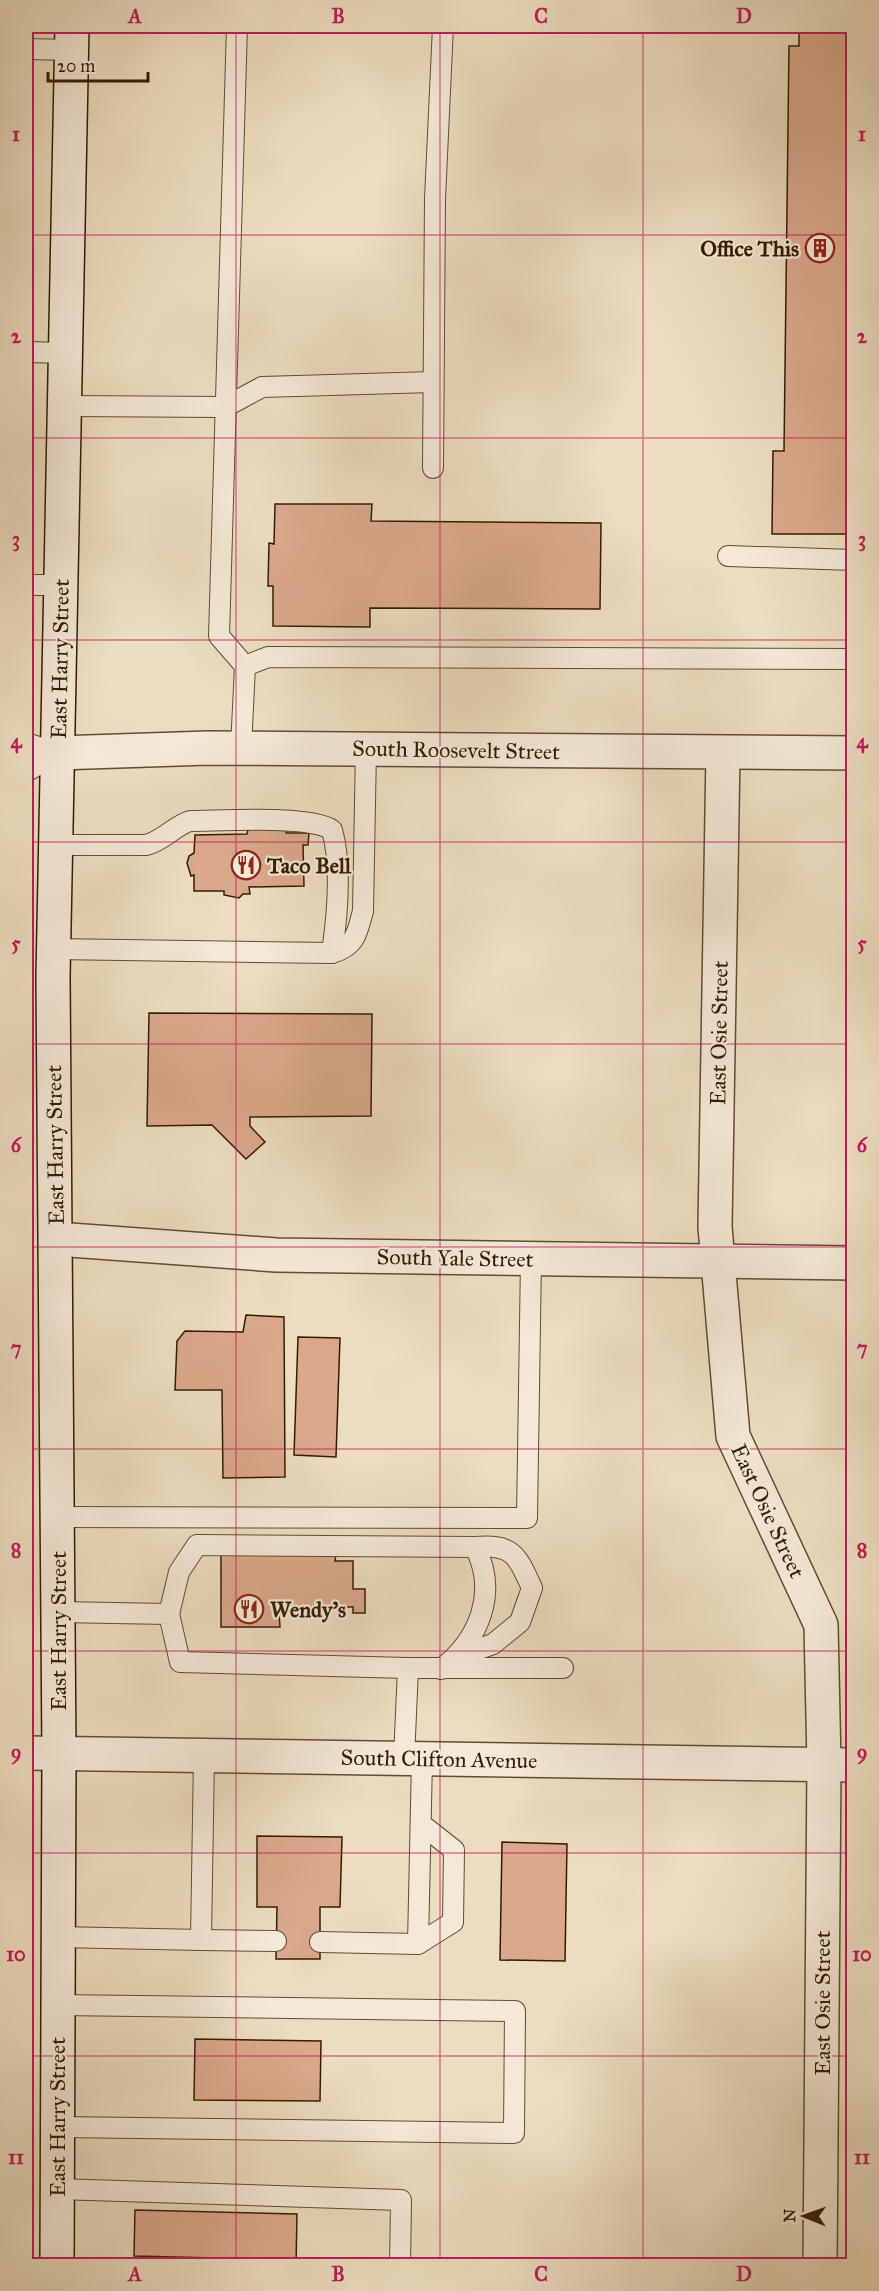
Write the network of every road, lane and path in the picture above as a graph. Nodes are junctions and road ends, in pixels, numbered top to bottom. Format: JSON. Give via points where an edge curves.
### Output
{"nodes":[{"id":1,"x":237,"y":26,"type":"edge"},
{"id":2,"x":443,"y":26,"type":"edge"},
{"id":3,"x":71,"y":38,"type":"edge"},
{"id":4,"x":26,"y":49,"type":"edge"},
{"id":5,"x":26,"y":352,"type":"edge"},
{"id":6,"x":65,"y":353,"type":"junction"},
{"id":7,"x":433,"y":382,"type":"junction"},
{"id":8,"x":64,"y":406,"type":"junction"},
{"id":9,"x":225,"y":407,"type":"junction"},
{"id":10,"x":433,"y":468,"type":"dead end"},
{"id":11,"x":728,"y":556,"type":"dead end"},
{"id":12,"x":854,"y":560,"type":"edge"},
{"id":13,"x":26,"y":585,"type":"edge"},
{"id":14,"x":61,"y":585,"type":"junction"},
{"id":15,"x":854,"y":659,"type":"edge"},
{"id":16,"x":245,"y":666,"type":"junction"},
{"id":17,"x":26,"y":743,"type":"edge"},
{"id":18,"x":241,"y":748,"type":"junction"},
{"id":19,"x":366,"y":749,"type":"junction"},
{"id":20,"x":58,"y":753,"type":"junction"},
{"id":21,"x":723,"y":753,"type":"junction"},
{"id":22,"x":854,"y":753,"type":"edge"},
{"id":23,"x":26,"y":772,"type":"edge"},
{"id":24,"x":56,"y":845,"type":"junction"},
{"id":25,"x":54,"y":950,"type":"junction"},
{"id":26,"x":332,"y":953,"type":"junction"},
{"id":27,"x":56,"y":1239,"type":"junction"},
{"id":28,"x":531,"y":1259,"type":"junction"},
{"id":29,"x":718,"y":1262,"type":"junction"},
{"id":30,"x":854,"y":1263,"type":"edge"},
{"id":31,"x":57,"y":1516,"type":"junction"},
{"id":32,"x":475,"y":1547,"type":"junction"},
{"id":33,"x":58,"y":1612,"type":"junction"},
{"id":34,"x":169,"y":1614,"type":"junction"},
{"id":35,"x":448,"y":1663,"type":"junction"},
{"id":36,"x":408,"y":1668,"type":"junction"},
{"id":37,"x":562,"y":1668,"type":"dead end"},
{"id":38,"x":26,"y":1753,"type":"edge"},
{"id":39,"x":59,"y":1754,"type":"junction"},
{"id":40,"x":204,"y":1756,"type":"junction"},
{"id":41,"x":413,"y":1759,"type":"junction"},
{"id":42,"x":839,"y":1764,"type":"edge"},
{"id":43,"x":421,"y":1824,"type":"junction"},
{"id":44,"x":58,"y":1937,"type":"junction"},
{"id":45,"x":201,"y":1940,"type":"junction"},
{"id":46,"x":276,"y":1941,"type":"dead end"},
{"id":47,"x":320,"y":1942,"type":"dead end"},
{"id":48,"x":418,"y":1944,"type":"junction"},
{"id":49,"x":58,"y":2005,"type":"junction"},
{"id":50,"x":58,"y":2127,"type":"junction"},
{"id":51,"x":57,"y":2189,"type":"junction"},
{"id":52,"x":57,"y":2265,"type":"edge"},
{"id":53,"x":400,"y":2265,"type":"edge"},
{"id":54,"x":820,"y":2265,"type":"edge"}],
"edges":[{"from":1,"to":9,"type":"lane"},
{"from":2,"to":7,"type":"lane","via":[[435,199]]},
{"from":3,"to":4,"type":"lane"},
{"from":3,"to":6,"type":"street","name":"East Harry Street"},
{"from":5,"to":6,"type":"lane"},
{"from":6,"to":8,"type":"street","name":"East Harry Street"},
{"from":7,"to":9,"type":"lane","via":[[262,387]]},
{"from":7,"to":10,"type":"lane"},
{"from":8,"to":9,"type":"lane"},
{"from":8,"to":14,"type":"street","name":"East Harry Street"},
{"from":9,"to":16,"type":"lane","via":[[219,636]]},
{"from":11,"to":12,"type":"lane"},
{"from":13,"to":14,"type":"lane"},
{"from":14,"to":20,"type":"street","name":"East Harry Street"},
{"from":15,"to":16,"type":"lane","via":[[268,657]]},
{"from":16,"to":18,"type":"lane"},
{"from":17,"to":20,"type":"lane"},
{"from":18,"to":19,"type":"street","name":"South Roosevelt Street"},
{"from":18,"to":20,"type":"street","name":"South Roosevelt Street"},
{"from":19,"to":21,"type":"street","name":"South Roosevelt Street"},
{"from":19,"to":26,"type":"lane","via":[[363,911],[357,934],[346,949]]},
{"from":20,"to":23,"type":"lane"},
{"from":20,"to":24,"type":"street","name":"East Harry Street"},
{"from":21,"to":22,"type":"street","name":"South Roosevelt Street"},
{"from":21,"to":29,"type":"street","name":"East Osie Street","via":[[715,1227]]},
{"from":24,"to":25,"type":"street","name":"East Harry Street"},
{"from":24,"to":26,"type":"lane","via":[[146,845],[190,821],[324,825],[332,830],[335,841]]},
{"from":25,"to":26,"type":"lane"},
{"from":25,"to":27,"type":"street","name":"East Harry Street"},
{"from":27,"to":28,"type":"street","name":"South Yale Street","via":[[276,1255]]},
{"from":27,"to":31,"type":"street","name":"East Harry Street"},
{"from":28,"to":29,"type":"street","name":"South Yale Street"},
{"from":28,"to":31,"type":"lane","via":[[527,1518]]},
{"from":29,"to":30,"type":"street","name":"South Yale Street"},
{"from":29,"to":42,"type":"street","name":"East Osie Street","via":[[733,1436],[821,1625]]},
{"from":31,"to":33,"type":"street","name":"East Harry Street"},
{"from":32,"to":34,"type":"lane","via":[[197,1545],[179,1572]]},
{"from":32,"to":35,"type":"lane","via":[[487,1590],[474,1634]]},
{"from":32,"to":35,"type":"lane","via":[[499,1545],[519,1560],[532,1588],[520,1622],[493,1644]]},
{"from":33,"to":34,"type":"lane"},
{"from":33,"to":39,"type":"street","name":"East Harry Street"},
{"from":34,"to":36,"type":"lane","via":[[180,1662]]},
{"from":35,"to":36,"type":"lane"},
{"from":35,"to":37,"type":"lane"},
{"from":36,"to":41,"type":"lane"},
{"from":38,"to":39,"type":"street","name":"South Clifton Avenue"},
{"from":39,"to":40,"type":"street","name":"South Clifton Avenue"},
{"from":39,"to":44,"type":"street","name":"East Harry Street"},
{"from":40,"to":41,"type":"street","name":"South Clifton Avenue"},
{"from":40,"to":45,"type":"lane"},
{"from":41,"to":42,"type":"street","name":"South Clifton Avenue"},
{"from":41,"to":43,"type":"lane"},
{"from":42,"to":54,"type":"street","name":"East Osie Street"},
{"from":43,"to":48,"type":"lane"},
{"from":43,"to":48,"type":"lane","via":[[454,1850],[453,1922]]},
{"from":44,"to":45,"type":"lane"},
{"from":44,"to":49,"type":"street","name":"East Harry Street"},
{"from":45,"to":46,"type":"lane"},
{"from":47,"to":48,"type":"lane"},
{"from":49,"to":50,"type":"street","name":"East Harry Street"},
{"from":49,"to":50,"type":"lane","via":[[515,2011],[514,2133]]},
{"from":50,"to":51,"type":"street","name":"East Harry Street"},
{"from":51,"to":52,"type":"street","name":"East Harry Street"},
{"from":51,"to":53,"type":"lane","via":[[401,2200]]}]}
